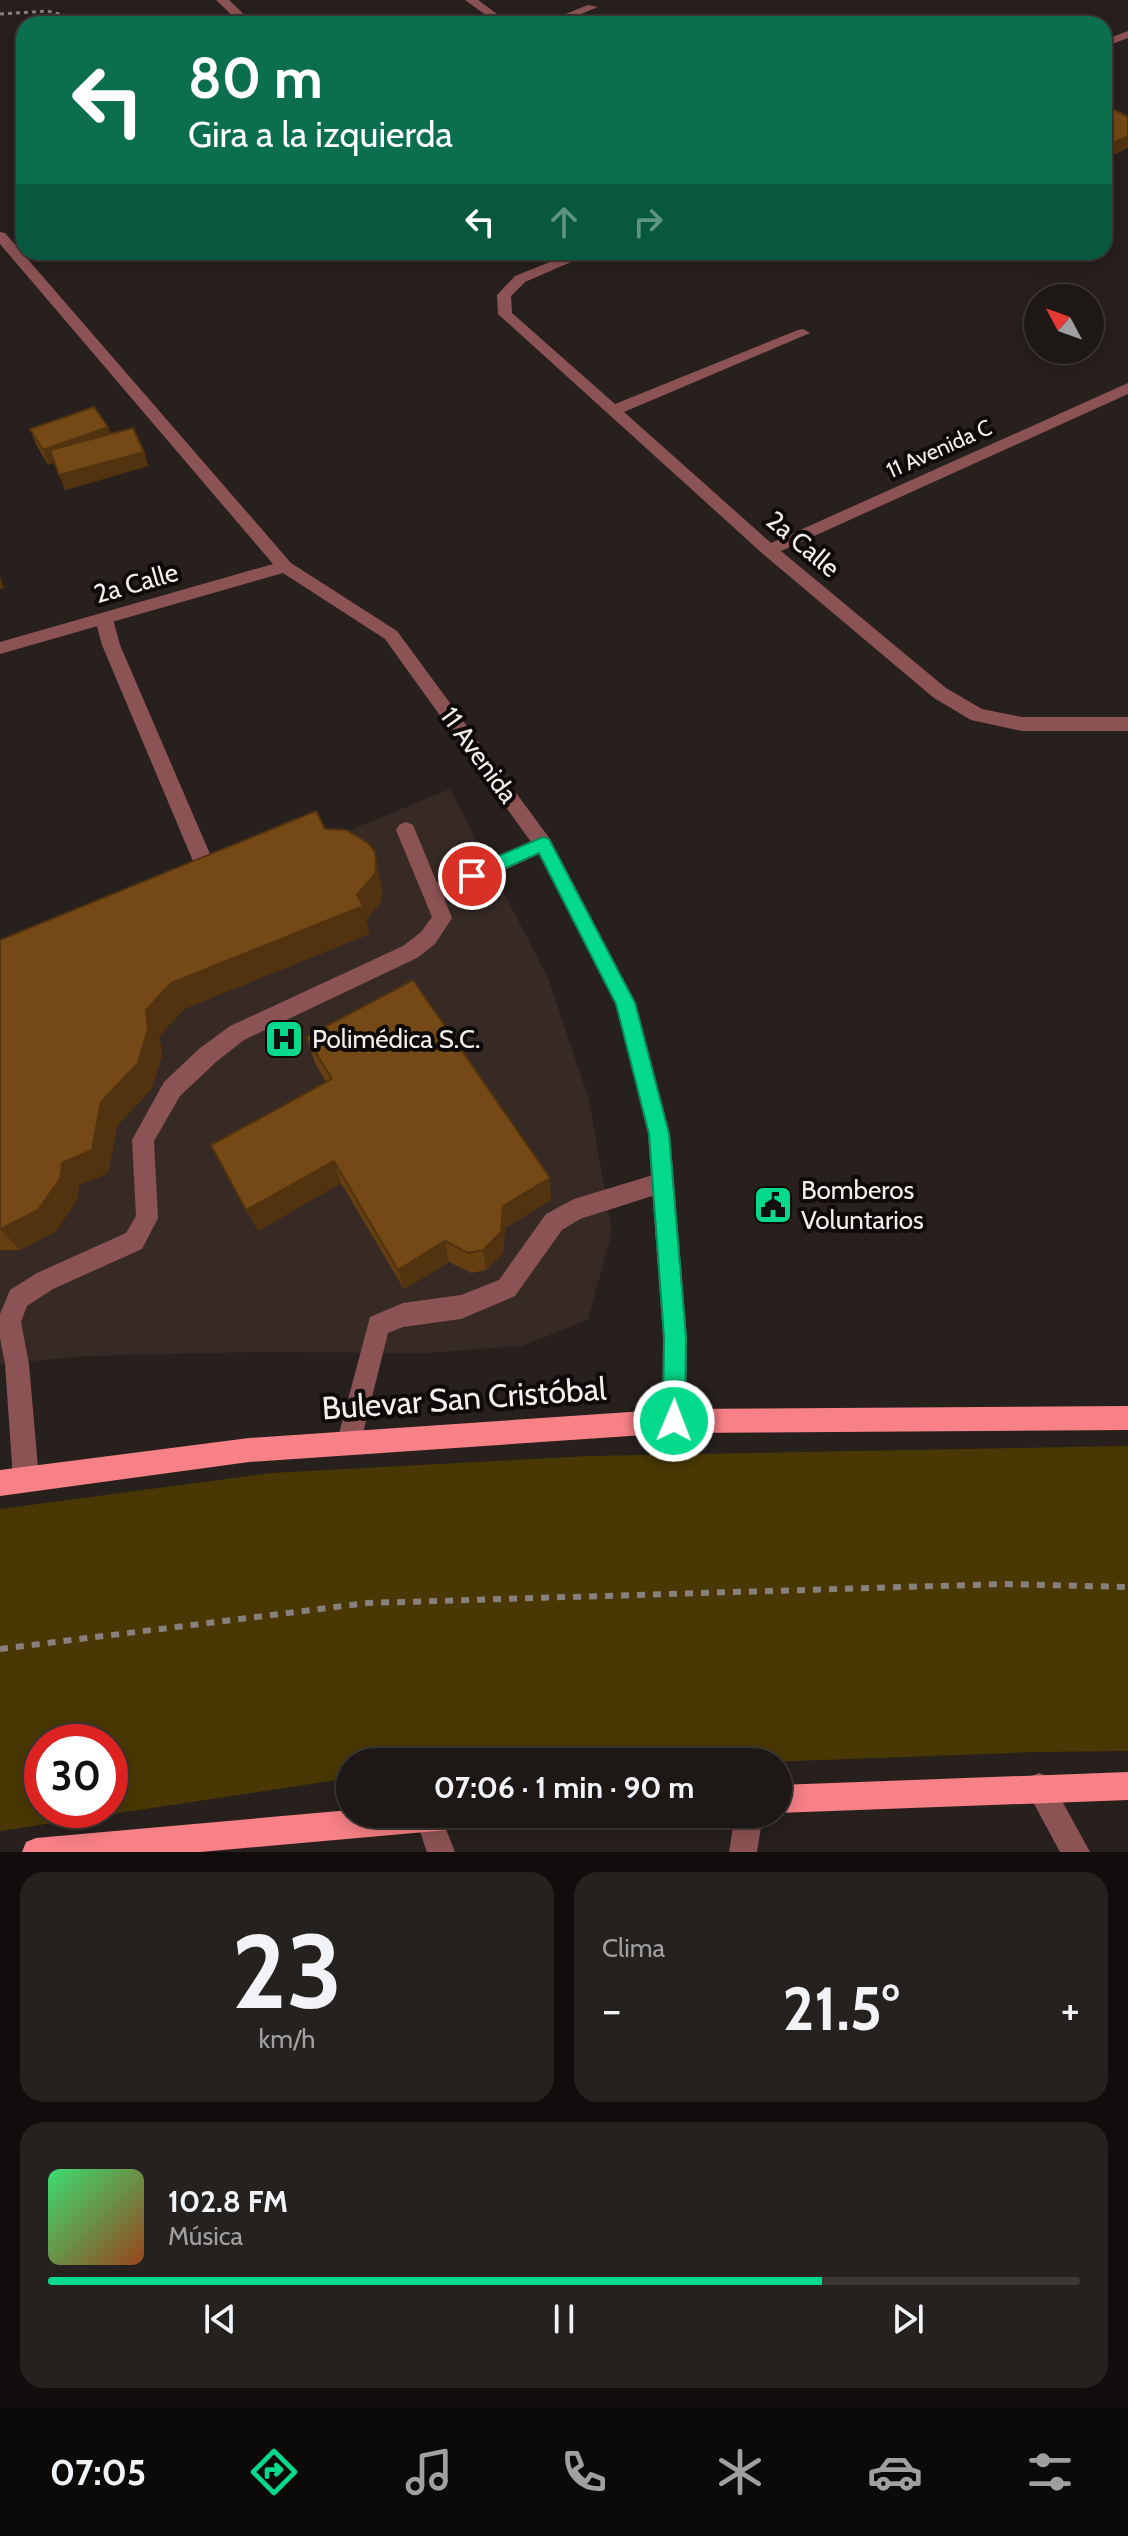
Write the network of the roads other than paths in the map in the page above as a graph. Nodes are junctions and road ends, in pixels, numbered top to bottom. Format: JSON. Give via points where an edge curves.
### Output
{"nodes":[{"id":1,"x":471,"y":0,"type":"edge"},
{"id":2,"x":592,"y":7,"type":"dead end"},
{"id":3,"x":494,"y":16,"type":"edge"},
{"id":4,"x":568,"y":16,"type":"edge"},
{"id":5,"x":2,"y":243,"type":"edge"},
{"id":6,"x":16,"y":259,"type":"edge"},
{"id":7,"x":17,"y":260,"type":"edge"},
{"id":8,"x":567,"y":260,"type":"edge"},
{"id":9,"x":803,"y":333,"type":"dead end"},
{"id":10,"x":1128,"y":388,"type":"edge"},
{"id":11,"x":613,"y":411,"type":"junction"},
{"id":12,"x":769,"y":550,"type":"junction"},
{"id":13,"x":285,"y":567,"type":"junction"},
{"id":14,"x":104,"y":619,"type":"junction"},
{"id":15,"x":0,"y":648,"type":"edge"},
{"id":16,"x":1128,"y":724,"type":"edge"},
{"id":17,"x":406,"y":830,"type":"dead end"},
{"id":18,"x":543,"y":844,"type":"junction"},
{"id":19,"x":203,"y":861,"type":"edge"},
{"id":20,"x":432,"y":894,"type":"junction"},
{"id":21,"x":663,"y":1183,"type":"junction"},
{"id":22,"x":1128,"y":1418,"type":"edge"},
{"id":23,"x":674,"y":1421,"type":"junction"},
{"id":24,"x":349,"y":1441,"type":"junction"},
{"id":25,"x":26,"y":1479,"type":"junction"},
{"id":26,"x":0,"y":1483,"type":"edge"},
{"id":27,"x":1128,"y":1786,"type":"edge"},
{"id":28,"x":1039,"y":1787,"type":"junction"},
{"id":29,"x":792,"y":1798,"type":"edge"},
{"id":30,"x":336,"y":1824,"type":"edge"},
{"id":31,"x":432,"y":1828,"type":"edge"},
{"id":32,"x":747,"y":1828,"type":"edge"},
{"id":33,"x":47,"y":1851,"type":"edge"},
{"id":34,"x":441,"y":1852,"type":"edge"},
{"id":35,"x":743,"y":1852,"type":"edge"},
{"id":36,"x":1076,"y":1852,"type":"edge"}],
"edges":[{"from":1,"to":3,"type":"street"},
{"from":2,"to":4,"type":"street"},
{"from":5,"to":6,"type":"street","name":"11 Avenida"},
{"from":7,"to":13,"type":"street","name":"11 Avenida"},
{"from":8,"to":11,"type":"street","name":"2a Calle","via":[[520,279],[504,295],[505,314]]},
{"from":9,"to":11,"type":"street"},
{"from":10,"to":12,"type":"street","name":"11 Avenida C"},
{"from":11,"to":12,"type":"street","name":"2a Calle"},
{"from":12,"to":16,"type":"street","name":"2a Calle","via":[[940,693],[977,715],[1022,724]]},
{"from":13,"to":14,"type":"street","name":"2a Calle"},
{"from":13,"to":18,"type":"street","name":"11 Avenida","via":[[391,635]]},
{"from":14,"to":15,"type":"street","name":"2a Calle"},
{"from":14,"to":19,"type":"street"},
{"from":17,"to":20,"type":"street"},
{"from":18,"to":20,"type":"street"},
{"from":18,"to":21,"type":"street","name":"11 Avenida","via":[[626,1003],[659,1134]]},
{"from":20,"to":25,"type":"street","via":[[442,918],[410,952],[237,1033],[172,1089],[143,1140],[147,1218],[134,1241],[18,1298],[9,1322]]},
{"from":21,"to":23,"type":"street","name":"11 Avenida","via":[[675,1337]]},
{"from":21,"to":24,"type":"street","via":[[574,1210],[554,1222],[507,1288],[461,1307],[403,1315],[378,1325]]},
{"from":22,"to":23,"type":"main road","name":"Bulevar San Cristóbal"},
{"from":23,"to":24,"type":"main road","name":"Bulevar San Cristóbal"},
{"from":24,"to":25,"type":"main road","name":"Bulevar San Cristóbal"},
{"from":25,"to":26,"type":"main road","name":"Bulevar San Cristóbal"},
{"from":27,"to":28,"type":"main road"},
{"from":28,"to":29,"type":"main road"},
{"from":28,"to":36,"type":"street"},
{"from":30,"to":33,"type":"main road"},
{"from":31,"to":34,"type":"street"},
{"from":32,"to":35,"type":"street"}]}
